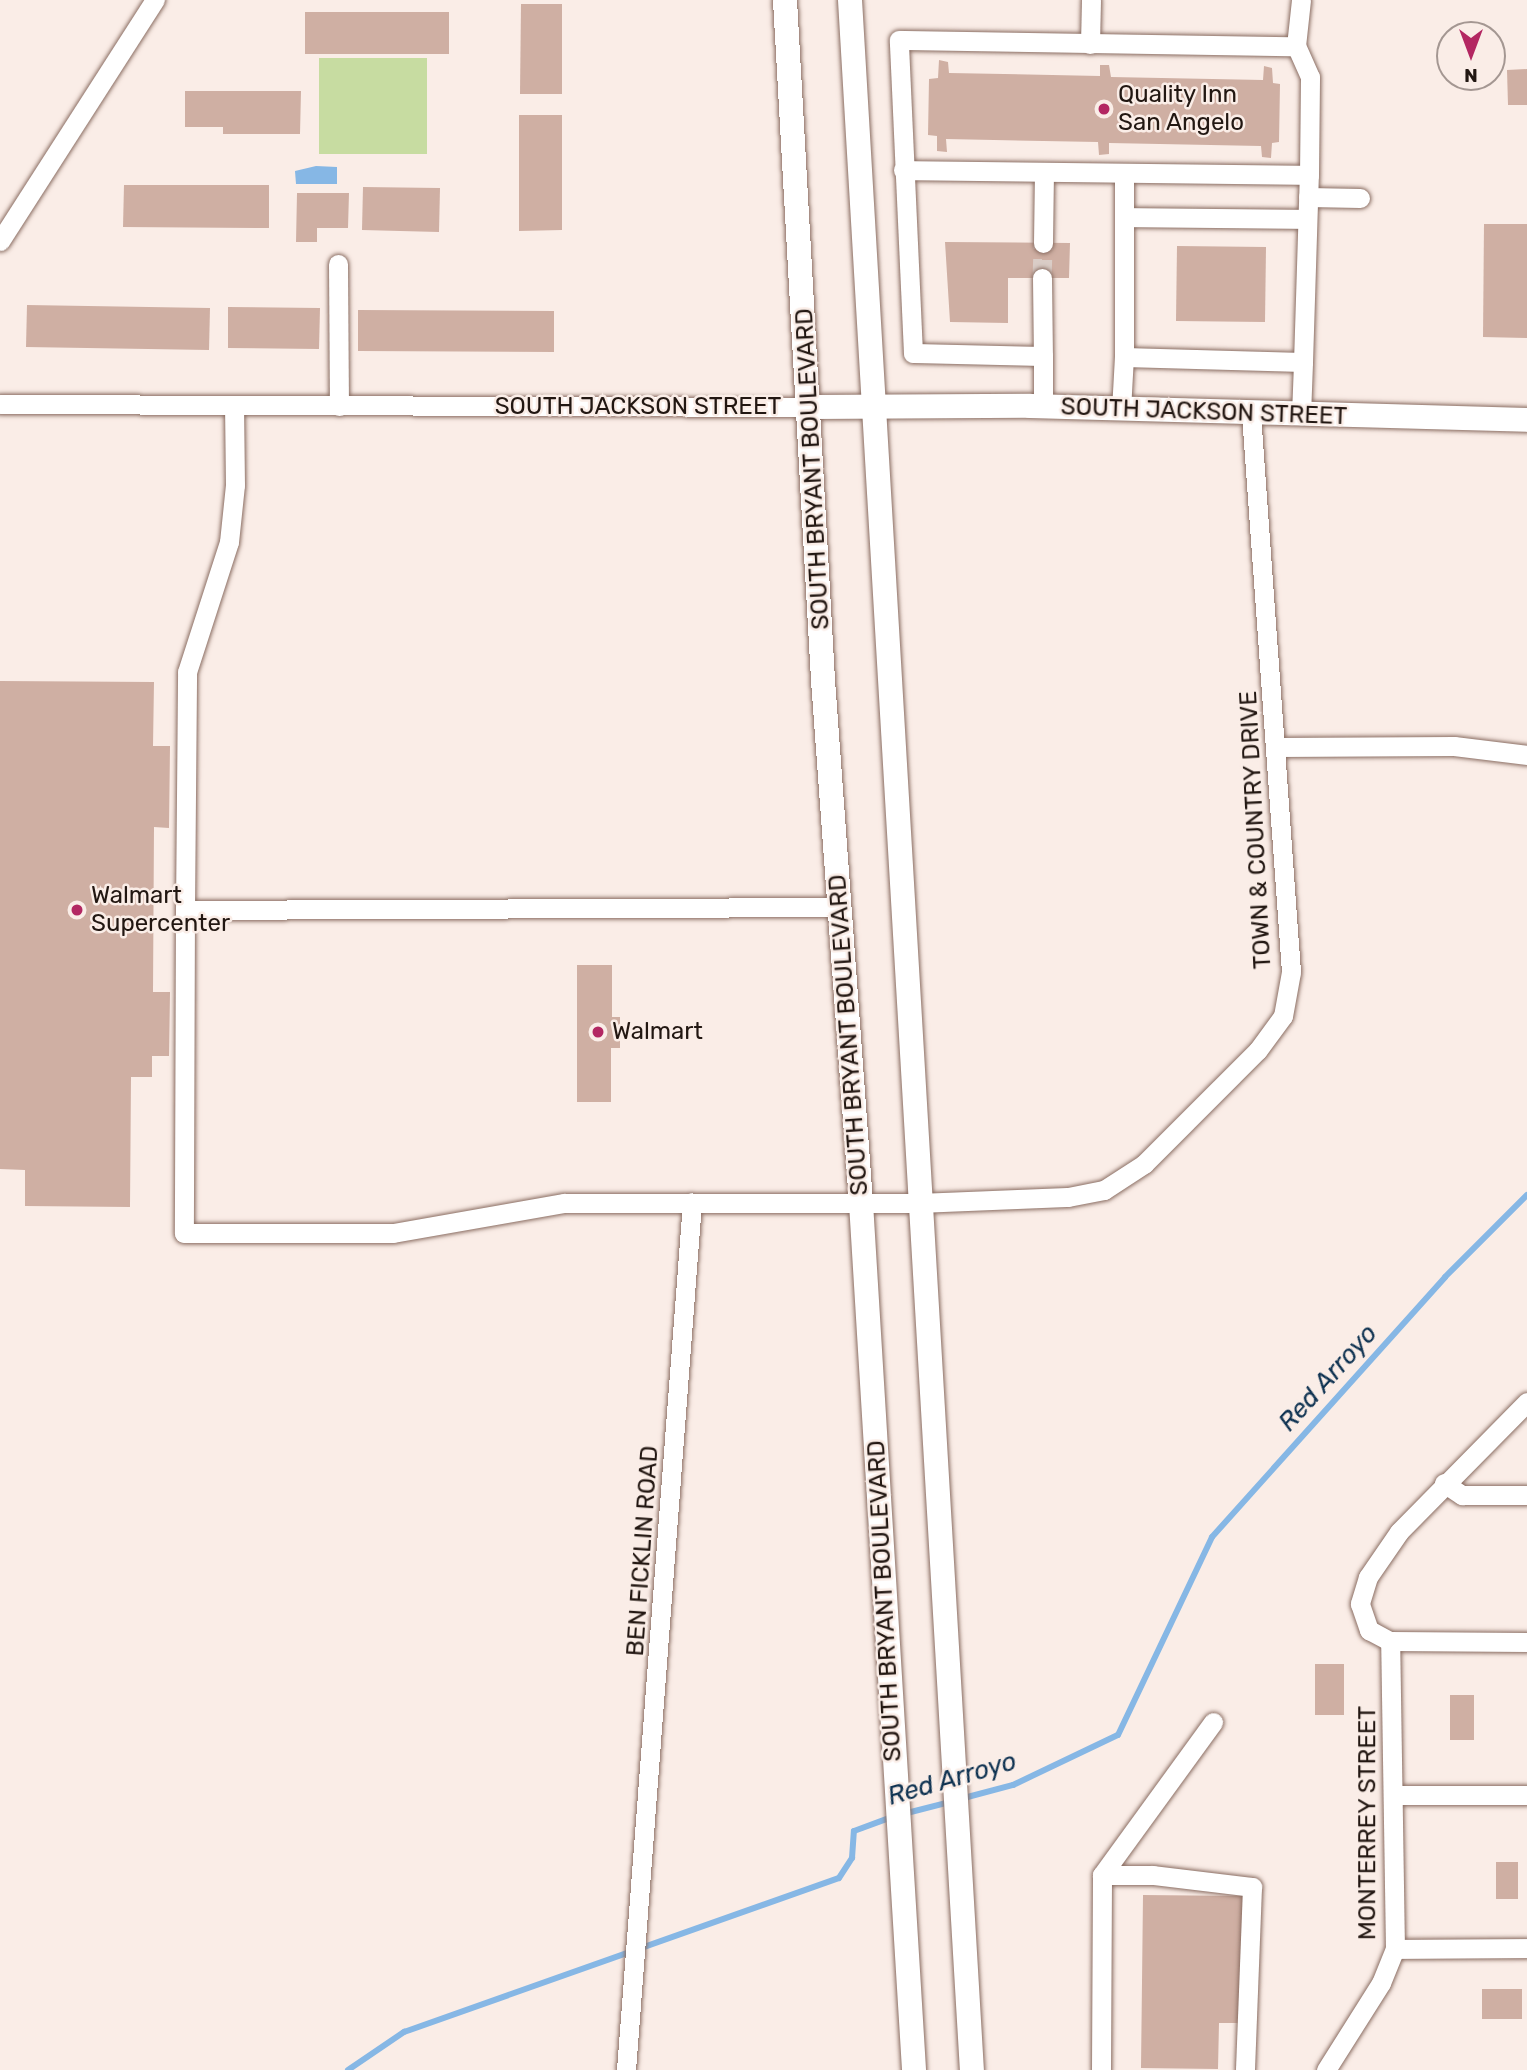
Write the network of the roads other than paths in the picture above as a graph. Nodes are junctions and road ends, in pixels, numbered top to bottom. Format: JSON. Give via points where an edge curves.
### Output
{"nodes":[{"id":1,"x":155,"y":0,"type":"edge"},
{"id":2,"x":785,"y":0,"type":"edge"},
{"id":3,"x":850,"y":0,"type":"edge"},
{"id":4,"x":1091,"y":0,"type":"edge"},
{"id":5,"x":1301,"y":0,"type":"edge"},
{"id":6,"x":1090,"y":44,"type":"junction"},
{"id":7,"x":1296,"y":46,"type":"junction"},
{"id":8,"x":904,"y":170,"type":"junction"},
{"id":9,"x":1044,"y":173,"type":"junction"},
{"id":10,"x":1124,"y":174,"type":"junction"},
{"id":11,"x":1309,"y":175,"type":"junction"},
{"id":12,"x":1308,"y":197,"type":"junction"},
{"id":13,"x":1360,"y":198,"type":"dead end"},
{"id":14,"x":1125,"y":217,"type":"junction"},
{"id":15,"x":1306,"y":219,"type":"junction"},
{"id":16,"x":0,"y":241,"type":"edge"},
{"id":17,"x":1043,"y":243,"type":"tunnel mouth"},
{"id":18,"x":338,"y":264,"type":"dead end"},
{"id":19,"x":1042,"y":278,"type":"tunnel mouth"},
{"id":20,"x":1043,"y":356,"type":"junction"},
{"id":21,"x":1124,"y":357,"type":"junction"},
{"id":22,"x":1303,"y":362,"type":"junction"},
{"id":23,"x":0,"y":404,"type":"edge"},
{"id":24,"x":234,"y":406,"type":"junction"},
{"id":25,"x":339,"y":406,"type":"junction"},
{"id":26,"x":811,"y":407,"type":"junction"},
{"id":27,"x":872,"y":407,"type":"junction"},
{"id":28,"x":1043,"y":407,"type":"junction"},
{"id":29,"x":1121,"y":410,"type":"junction"},
{"id":30,"x":1251,"y":414,"type":"junction"},
{"id":31,"x":1301,"y":415,"type":"junction"},
{"id":32,"x":1527,"y":420,"type":"edge"},
{"id":33,"x":1278,"y":747,"type":"junction"},
{"id":34,"x":1527,"y":755,"type":"edge"},
{"id":35,"x":840,"y":907,"type":"junction"},
{"id":36,"x":185,"y":910,"type":"junction"},
{"id":37,"x":692,"y":1203,"type":"junction"},
{"id":38,"x":861,"y":1203,"type":"junction"},
{"id":39,"x":918,"y":1203,"type":"junction"},
{"id":40,"x":1527,"y":1402,"type":"edge"},
{"id":41,"x":1444,"y":1483,"type":"junction"},
{"id":42,"x":1527,"y":1495,"type":"edge"},
{"id":43,"x":1390,"y":1641,"type":"junction"},
{"id":44,"x":1527,"y":1642,"type":"edge"},
{"id":45,"x":1213,"y":1722,"type":"dead end"},
{"id":46,"x":1394,"y":1795,"type":"junction"},
{"id":47,"x":1527,"y":1795,"type":"edge"},
{"id":48,"x":1102,"y":1875,"type":"junction"},
{"id":49,"x":1527,"y":1948,"type":"edge"},
{"id":50,"x":1395,"y":1949,"type":"junction"},
{"id":51,"x":626,"y":2070,"type":"edge"},
{"id":52,"x":914,"y":2070,"type":"edge"},
{"id":53,"x":972,"y":2070,"type":"edge"},
{"id":54,"x":1101,"y":2070,"type":"edge"},
{"id":55,"x":1245,"y":2070,"type":"edge"},
{"id":56,"x":1326,"y":2070,"type":"edge"}],
"edges":[{"from":1,"to":16,"type":"street"},
{"from":2,"to":26,"type":"main road","name":"SOUTH BRYANT BOULEVARD"},
{"from":3,"to":27,"type":"main road"},
{"from":4,"to":6,"type":"street"},
{"from":5,"to":7,"type":"street"},
{"from":6,"to":7,"type":"street"},
{"from":6,"to":8,"type":"street","via":[[899,40]]},
{"from":7,"to":11,"type":"street","via":[[1310,77]]},
{"from":8,"to":9,"type":"street"},
{"from":8,"to":20,"type":"street","via":[[913,353]]},
{"from":9,"to":10,"type":"street"},
{"from":9,"to":17,"type":"street"},
{"from":10,"to":11,"type":"street"},
{"from":10,"to":14,"type":"street"},
{"from":11,"to":12,"type":"street"},
{"from":12,"to":13,"type":"street"},
{"from":12,"to":15,"type":"street"},
{"from":14,"to":15,"type":"street"},
{"from":14,"to":21,"type":"street"},
{"from":15,"to":22,"type":"street"},
{"from":18,"to":25,"type":"street"},
{"from":19,"to":20,"type":"street"},
{"from":20,"to":28,"type":"street"},
{"from":21,"to":22,"type":"street"},
{"from":21,"to":29,"type":"street"},
{"from":22,"to":31,"type":"street"},
{"from":23,"to":24,"type":"street","name":"SOUTH JACKSON STREET"},
{"from":24,"to":25,"type":"street","name":"SOUTH JACKSON STREET"},
{"from":24,"to":36,"type":"street","via":[[235,485],[229,542],[187,672]]},
{"from":25,"to":26,"type":"street","name":"SOUTH JACKSON STREET"},
{"from":26,"to":27,"type":"main road","name":"SOUTH JACKSON STREET"},
{"from":26,"to":35,"type":"main road","name":"SOUTH BRYANT BOULEVARD","via":[[823,680]]},
{"from":27,"to":28,"type":"main road","name":"SOUTH JACKSON STREET"},
{"from":27,"to":39,"type":"main road"},
{"from":28,"to":29,"type":"main road","name":"SOUTH JACKSON STREET"},
{"from":29,"to":30,"type":"main road","name":"SOUTH JACKSON STREET"},
{"from":30,"to":31,"type":"main road","name":"SOUTH JACKSON STREET"},
{"from":30,"to":33,"type":"street","name":"TOWN & COUNTRY DRIVE"},
{"from":31,"to":32,"type":"main road","name":"SOUTH JACKSON STREET"},
{"from":33,"to":34,"type":"street","via":[[1454,746]]},
{"from":33,"to":39,"type":"street","name":"TOWN & COUNTRY DRIVE","via":[[1291,972],[1283,1016],[1258,1050],[1144,1164],[1104,1190],[1068,1197]]},
{"from":35,"to":36,"type":"street"},
{"from":35,"to":38,"type":"main road","name":"SOUTH BRYANT BOULEVARD"},
{"from":36,"to":37,"type":"street","via":[[184,1233],[393,1233],[544,1204]]},
{"from":37,"to":38,"type":"street"},
{"from":37,"to":51,"type":"street","name":"BEN FICKLIN ROAD"},
{"from":38,"to":39,"type":"street","name":"TOWN & COUNTRY DRIVE"},
{"from":38,"to":52,"type":"main road","name":"SOUTH BRYANT BOULEVARD"},
{"from":39,"to":53,"type":"main road"},
{"from":40,"to":41,"type":"street"},
{"from":41,"to":42,"type":"street","via":[[1462,1495]]},
{"from":41,"to":43,"type":"street","via":[[1399,1532],[1368,1577],[1360,1604],[1369,1630]]},
{"from":43,"to":44,"type":"street"},
{"from":43,"to":46,"type":"street","name":"MONTERREY STREET"},
{"from":45,"to":48,"type":"street"},
{"from":46,"to":47,"type":"street"},
{"from":46,"to":50,"type":"street","name":"MONTERREY STREET"},
{"from":48,"to":54,"type":"street"},
{"from":48,"to":55,"type":"street","via":[[1153,1875],[1252,1887]]},
{"from":49,"to":50,"type":"street"},
{"from":50,"to":56,"type":"street","name":"MONTERREY STREET","via":[[1381,1983]]}]}
